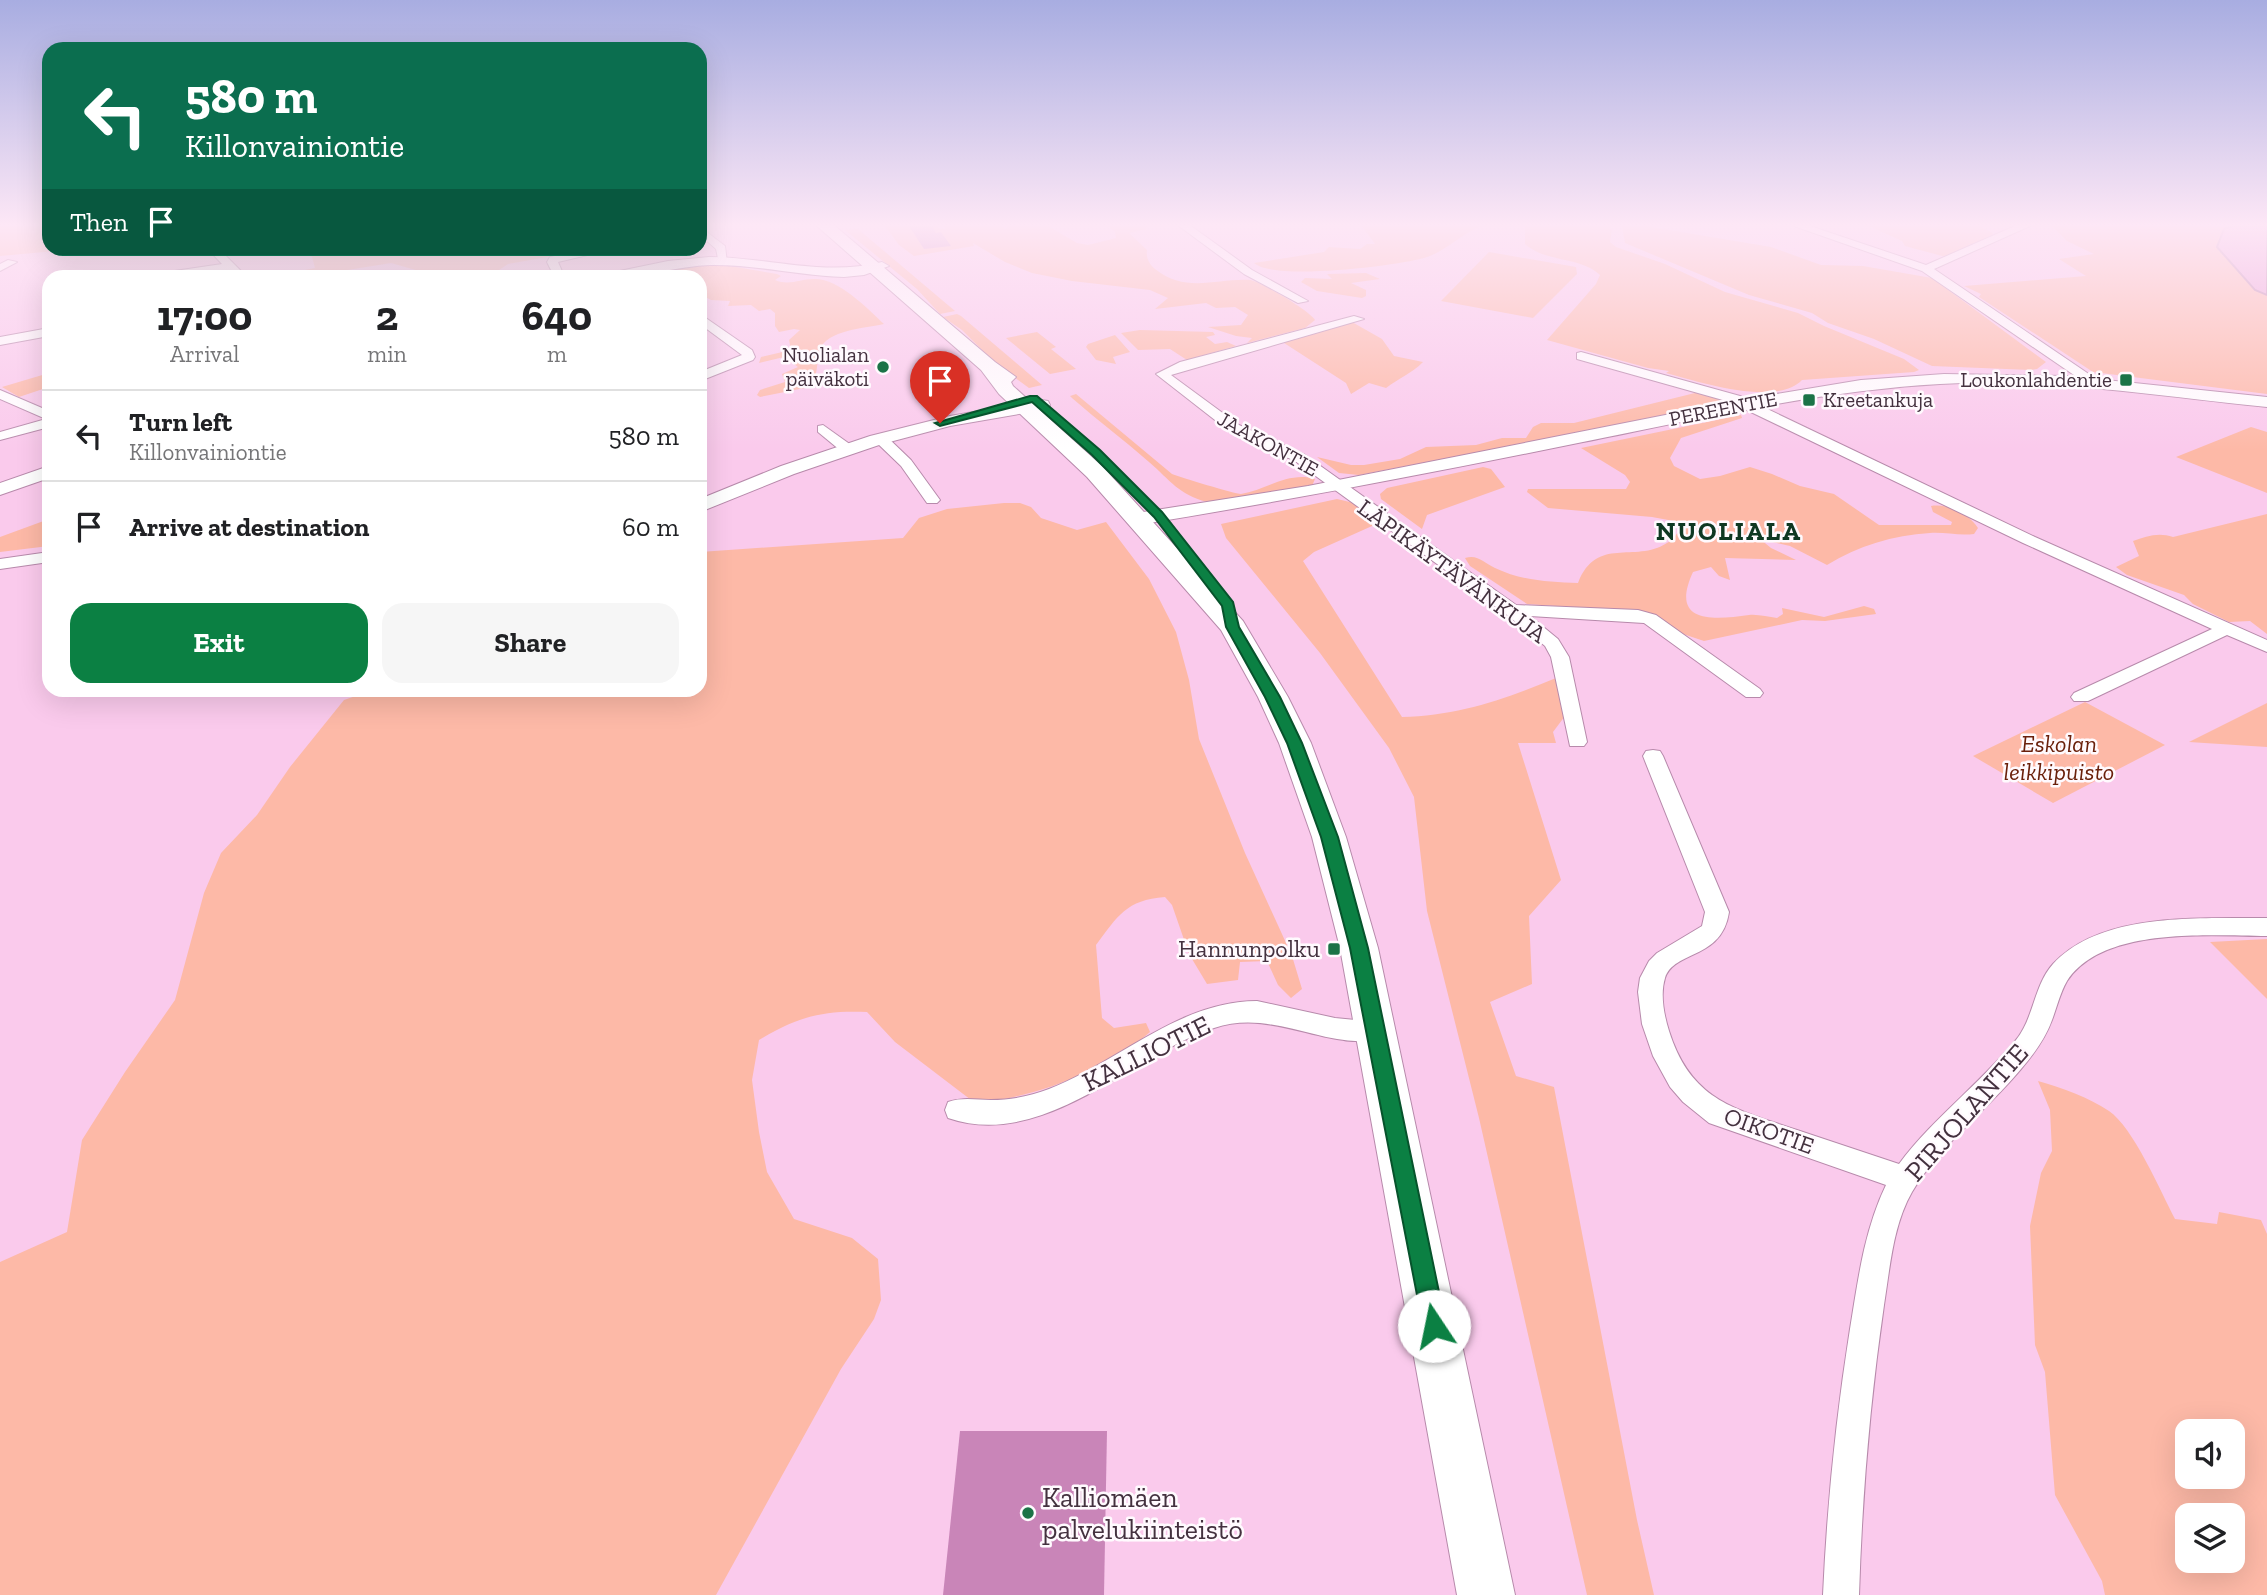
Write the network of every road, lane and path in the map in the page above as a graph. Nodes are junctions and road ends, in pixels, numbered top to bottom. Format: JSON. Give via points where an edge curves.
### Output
{"nodes":[{"id":1,"x":922,"y":300,"type":"edge"},
{"id":2,"x":1973,"y":300,"type":"edge"},
{"id":3,"x":1358,"y":319,"type":"dead end"},
{"id":4,"x":707,"y":323,"type":"edge"},
{"id":5,"x":42,"y":333,"type":"edge"},
{"id":6,"x":0,"y":341,"type":"edge"},
{"id":7,"x":1581,"y":355,"type":"dead end"},
{"id":8,"x":707,"y":374,"type":"edge"},
{"id":9,"x":2095,"y":383,"type":"junction"},
{"id":10,"x":0,"y":394,"type":"edge"},
{"id":11,"x":2267,"y":402,"type":"edge"},
{"id":12,"x":1030,"y":403,"type":"junction"},
{"id":13,"x":1746,"y":404,"type":"junction"},
{"id":14,"x":42,"y":413,"type":"edge"},
{"id":15,"x":979,"y":415,"type":"joint"},
{"id":16,"x":42,"y":425,"type":"edge"},
{"id":17,"x":823,"y":429,"type":"dead end"},
{"id":18,"x":0,"y":436,"type":"edge"},
{"id":19,"x":881,"y":439,"type":"junction"},
{"id":20,"x":846,"y":448,"type":"junction"},
{"id":21,"x":42,"y":474,"type":"edge"},
{"id":22,"x":1337,"y":486,"type":"junction"},
{"id":23,"x":0,"y":489,"type":"edge"},
{"id":24,"x":932,"y":500,"type":"dead end"},
{"id":25,"x":707,"y":503,"type":"edge"},
{"id":26,"x":1227,"y":506,"type":"joint"},
{"id":27,"x":1153,"y":523,"type":"junction"},
{"id":28,"x":42,"y":558,"type":"edge"},
{"id":29,"x":0,"y":564,"type":"edge"},
{"id":30,"x":1512,"y":610,"type":"junction"},
{"id":31,"x":2228,"y":628,"type":"junction"},
{"id":32,"x":2267,"y":647,"type":"edge"},
{"id":33,"x":1754,"y":694,"type":"dead end"},
{"id":34,"x":2081,"y":696,"type":"dead end"},
{"id":35,"x":1577,"y":742,"type":"dead end"},
{"id":36,"x":1653,"y":756,"type":"dead end"},
{"id":37,"x":2267,"y":928,"type":"edge"},
{"id":38,"x":1377,"y":1030,"type":"junction"},
{"id":39,"x":958,"y":1110,"type":"dead end"},
{"id":40,"x":1905,"y":1179,"type":"junction"},
{"id":41,"x":1486,"y":1595,"type":"edge"},
{"id":42,"x":1841,"y":1595,"type":"edge"}],
"edges":[{"from":1,"to":12,"type":"main road","via":[[942,325]]},
{"from":2,"to":9,"type":"street"},
{"from":3,"to":22,"type":"street","name":"JAAKONTIE","via":[[1162,374],[1234,428],[1294,454]]},
{"from":4,"to":8,"type":"street","via":[[749,357]]},
{"from":5,"to":6,"type":"street"},
{"from":7,"to":13,"type":"street"},
{"from":9,"to":11,"type":"street","name":"PEREENTIE"},
{"from":9,"to":13,"type":"street","name":"PEREENTIE","via":[[1910,381]]},
{"from":10,"to":14,"type":"street"},
{"from":12,"to":15,"type":"street"},
{"from":12,"to":27,"type":"main road","via":[[1095,472]]},
{"from":13,"to":22,"type":"street","name":"PEREENTIE"},
{"from":13,"to":31,"type":"street","via":[[2029,540]]},
{"from":15,"to":19,"type":"street"},
{"from":16,"to":18,"type":"street"},
{"from":17,"to":20,"type":"street"},
{"from":19,"to":20,"type":"street"},
{"from":19,"to":24,"type":"street","via":[[906,463]]},
{"from":20,"to":25,"type":"street"},
{"from":21,"to":23,"type":"street"},
{"from":22,"to":26,"type":"street","name":"PEREENTIE"},
{"from":22,"to":30,"type":"street","name":"LÄPIKÄYTÄVÄNKUJA"},
{"from":26,"to":27,"type":"street","name":"PEREENTIE","via":[[1195,519]]},
{"from":27,"to":38,"type":"main road","via":[[1233,627],[1273,697],[1318,804]]},
{"from":28,"to":29,"type":"street"},
{"from":30,"to":33,"type":"street","via":[[1650,619]]},
{"from":30,"to":35,"type":"street","name":"LÄPIKÄYTÄVÄNKUJA","via":[[1552,643],[1560,657]]},
{"from":31,"to":32,"type":"street"},
{"from":31,"to":34,"type":"street"},
{"from":36,"to":40,"type":"street","name":"OIKOTIE","via":[[1717,912],[1717,924],[1708,936],[1670,957],[1657,968],[1653,979],[1654,1020],[1678,1078],[1719,1115]]},
{"from":37,"to":40,"type":"street","name":"PIRJOLANTIE","via":[[2149,932],[2118,938],[2080,954],[2060,972],[2026,1046],[1938,1137]]},
{"from":38,"to":39,"type":"street","name":"KALLIOTIE","via":[[1334,1028],[1257,1010],[1233,1013],[1185,1029],[1033,1106]]},
{"from":38,"to":41,"type":"main road"},
{"from":40,"to":42,"type":"street","name":"PIRJOLANTIE","via":[[1894,1198],[1877,1261],[1859,1370],[1849,1449]]}]}
